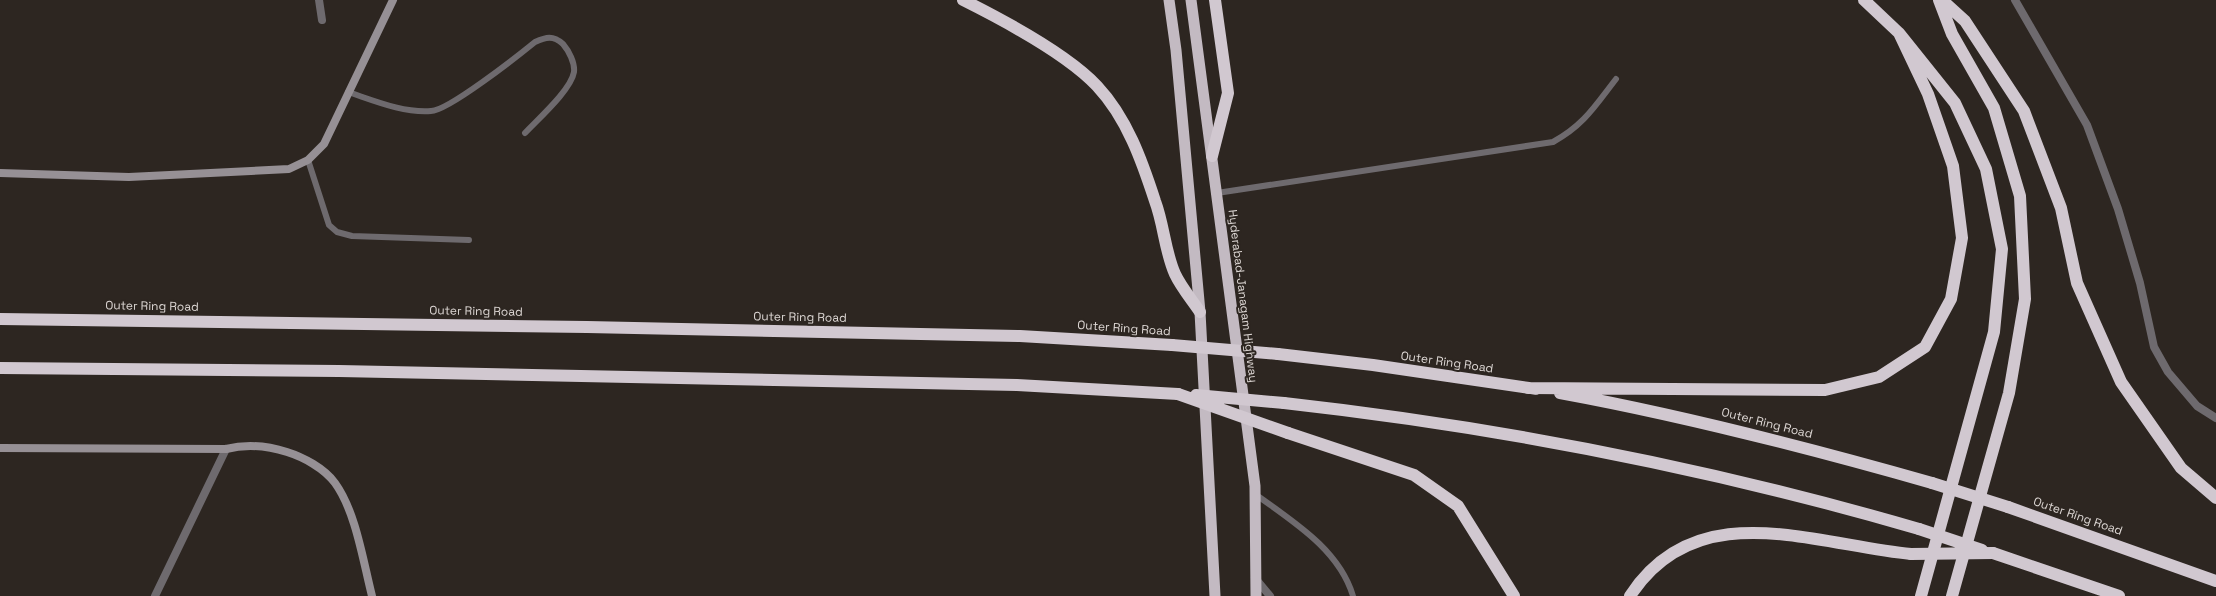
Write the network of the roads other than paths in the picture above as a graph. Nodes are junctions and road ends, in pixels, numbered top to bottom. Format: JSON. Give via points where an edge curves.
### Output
{"nodes":[{"id":1,"x":319,"y":0,"type":"edge"},
{"id":2,"x":393,"y":0,"type":"edge"},
{"id":3,"x":962,"y":0,"type":"edge"},
{"id":4,"x":1169,"y":0,"type":"edge"},
{"id":5,"x":1191,"y":0,"type":"edge"},
{"id":6,"x":1215,"y":0,"type":"edge"},
{"id":7,"x":1864,"y":0,"type":"edge"},
{"id":8,"x":1939,"y":0,"type":"edge"},
{"id":9,"x":1942,"y":0,"type":"edge"},
{"id":10,"x":2015,"y":0,"type":"edge"},
{"id":11,"x":322,"y":20,"type":"dead end"},
{"id":12,"x":1899,"y":33,"type":"junction"},
{"id":13,"x":1616,"y":79,"type":"dead end"},
{"id":14,"x":348,"y":92,"type":"junction"},
{"id":15,"x":525,"y":133,"type":"dead end"},
{"id":16,"x":1212,"y":156,"type":"junction"},
{"id":17,"x":308,"y":160,"type":"junction"},
{"id":18,"x":0,"y":173,"type":"edge"},
{"id":19,"x":1217,"y":193,"type":"junction"},
{"id":20,"x":469,"y":240,"type":"dead end"},
{"id":21,"x":1200,"y":312,"type":"junction"},
{"id":22,"x":0,"y":319,"type":"edge"},
{"id":23,"x":0,"y":368,"type":"edge"},
{"id":24,"x":1528,"y":388,"type":"junction"},
{"id":25,"x":1178,"y":394,"type":"junction"},
{"id":26,"x":2216,"y":418,"type":"edge"},
{"id":27,"x":0,"y":448,"type":"edge"},
{"id":28,"x":226,"y":449,"type":"junction"},
{"id":29,"x":1255,"y":494,"type":"junction"},
{"id":30,"x":2216,"y":498,"type":"edge"},
{"id":31,"x":1993,"y":553,"type":"junction"},
{"id":32,"x":1255,"y":578,"type":"junction"},
{"id":33,"x":2216,"y":581,"type":"edge"},
{"id":34,"x":1214,"y":595,"type":"edge"},
{"id":35,"x":155,"y":596,"type":"edge"},
{"id":36,"x":372,"y":596,"type":"edge"},
{"id":37,"x":1256,"y":596,"type":"edge"},
{"id":38,"x":1270,"y":596,"type":"edge"},
{"id":39,"x":1353,"y":596,"type":"edge"},
{"id":40,"x":1514,"y":596,"type":"edge"},
{"id":41,"x":1630,"y":596,"type":"edge"},
{"id":42,"x":1921,"y":596,"type":"edge"},
{"id":43,"x":1952,"y":596,"type":"edge"},
{"id":44,"x":2119,"y":596,"type":"edge"}],
"edges":[{"from":1,"to":11,"type":"street"},
{"from":2,"to":14,"type":"main road"},
{"from":3,"to":21,"type":"highway","via":[[1068,61],[1097,86],[1120,118],[1139,155],[1156,203],[1175,274]]},
{"from":4,"to":21,"type":"highway","via":[[1176,50]]},
{"from":5,"to":16,"type":"highway","name":"Hyderabad-Janagam Highway"},
{"from":6,"to":16,"type":"highway","via":[[1228,93]]},
{"from":7,"to":12,"type":"highway"},
{"from":8,"to":43,"type":"highway","via":[[1952,34],[1994,108],[2020,196],[2025,299],[2009,393]]},
{"from":9,"to":30,"type":"highway","via":[[1965,21],[2024,111],[2061,208],[2077,283],[2121,382],[2181,468]]},
{"from":10,"to":26,"type":"street","via":[[2087,125],[2120,216],[2140,283],[2154,347],[2168,372],[2197,406]]},
{"from":12,"to":24,"type":"highway","via":[[1928,94],[1953,166],[1962,238],[1951,299],[1925,347],[1879,376],[1825,390]]},
{"from":12,"to":42,"type":"highway","via":[[1955,104],[1977,149],[1986,169],[2002,248],[1994,332]]},
{"from":13,"to":19,"type":"lane","via":[[1586,117],[1572,131],[1553,142]]},
{"from":14,"to":15,"type":"lane","via":[[385,105],[433,112],[446,107],[547,36],[557,39],[566,48],[572,59],[574,72],[558,97]]},
{"from":14,"to":17,"type":"main road","via":[[324,144]]},
{"from":16,"to":19,"type":"highway","name":"Hyderabad-Janagam Highway"},
{"from":17,"to":18,"type":"main road","via":[[289,168],[129,177]]},
{"from":17,"to":20,"type":"lane","via":[[329,225],[337,232],[352,236]]},
{"from":19,"to":29,"type":"highway","name":"Hyderabad-Janagam Highway"},
{"from":21,"to":34,"type":"highway"},
{"from":22,"to":24,"type":"highway","name":"Outer Ring Road","bridge":true,"via":[[603,327],[1020,336],[1172,344],[1278,354]]},
{"from":23,"to":25,"type":"highway","via":[[347,371],[1017,385]]},
{"from":24,"to":33,"type":"highway","name":"Outer Ring Road","bridge":true,"via":[[1787,442],[2008,506]]},
{"from":25,"to":31,"type":"highway","bridge":true,"via":[[1284,403],[1442,424],[1641,458],[1775,489],[1919,529]]},
{"from":25,"to":40,"type":"highway","bridge":true,"via":[[1414,475],[1458,506]]},
{"from":27,"to":28,"type":"main road"},
{"from":28,"to":35,"type":"street"},
{"from":28,"to":36,"type":"main road","via":[[238,446],[281,450],[306,458],[334,482],[349,510]]},
{"from":29,"to":32,"type":"highway","name":"Hyderabad-Janagam Highway"},
{"from":29,"to":39,"type":"lane","via":[[1313,537],[1325,549],[1350,586]]},
{"from":31,"to":41,"type":"highway","bridge":true,"via":[[1911,554],[1774,533],[1728,534],[1706,538],[1667,558],[1642,580]]},
{"from":31,"to":44,"type":"highway"},
{"from":32,"to":37,"type":"highway","name":"Hyderabad-Janagam Highway"},
{"from":32,"to":38,"type":"street"}]}
